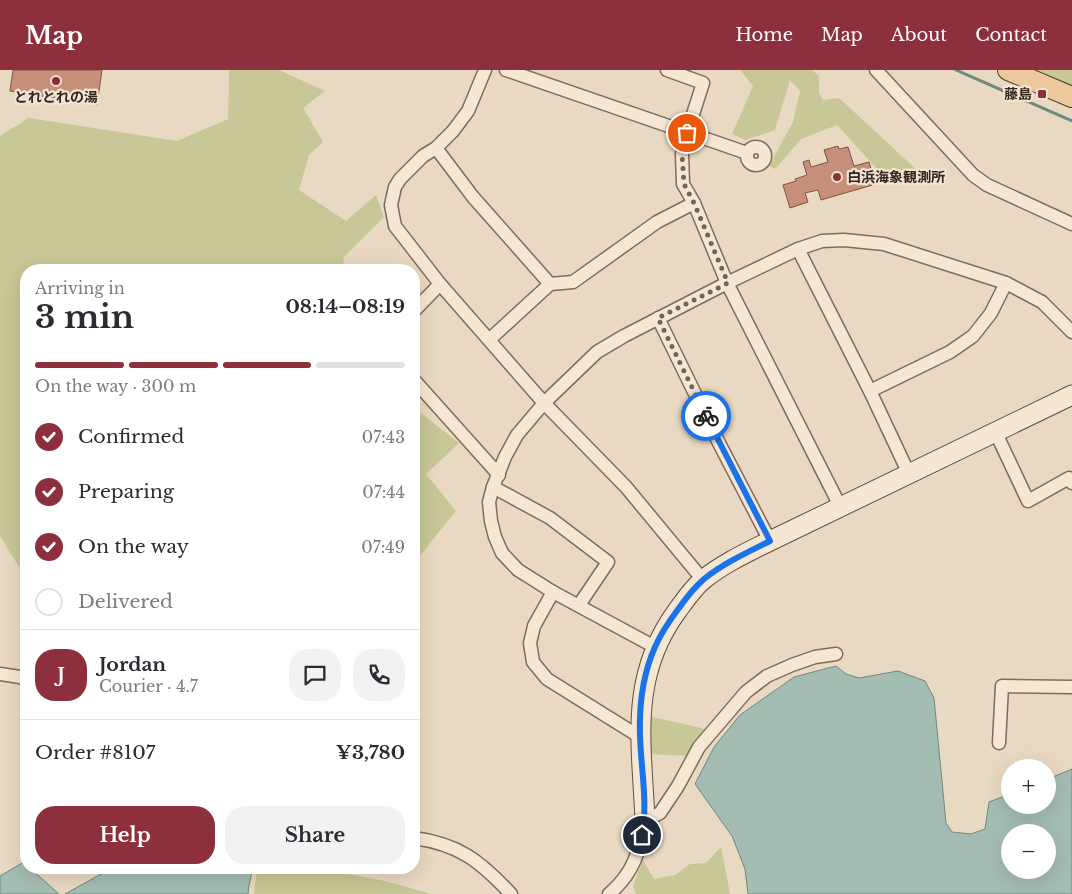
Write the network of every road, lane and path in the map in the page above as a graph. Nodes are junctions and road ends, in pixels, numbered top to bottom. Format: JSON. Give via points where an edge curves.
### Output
{"nodes":[{"id":1,"x":485,"y":70,"type":"edge"},
{"id":2,"x":506,"y":70,"type":"edge"},
{"id":3,"x":667,"y":70,"type":"edge"},
{"id":4,"x":876,"y":70,"type":"edge"},
{"id":5,"x":1008,"y":70,"type":"edge"},
{"id":6,"x":545,"y":76,"type":"edge"},
{"id":7,"x":1072,"y":97,"type":"edge"},
{"id":8,"x":687,"y":133,"type":"junction"},
{"id":9,"x":436,"y":148,"type":"junction"},
{"id":10,"x":747,"y":153,"type":"dead end"},
{"id":11,"x":694,"y":203,"type":"junction"},
{"id":12,"x":1072,"y":224,"type":"edge"},
{"id":13,"x":798,"y":249,"type":"junction"},
{"id":14,"x":728,"y":283,"type":"junction"},
{"id":15,"x":1006,"y":283,"type":"junction"},
{"id":16,"x":440,"y":284,"type":"junction"},
{"id":17,"x":550,"y":284,"type":"junction"},
{"id":18,"x":420,"y":305,"type":"edge"},
{"id":19,"x":658,"y":318,"type":"junction"},
{"id":20,"x":1072,"y":332,"type":"edge"},
{"id":21,"x":490,"y":339,"type":"junction"},
{"id":22,"x":420,"y":387,"type":"edge"},
{"id":23,"x":870,"y":391,"type":"junction"},
{"id":24,"x":1072,"y":395,"type":"edge"},
{"id":25,"x":544,"y":403,"type":"junction"},
{"id":26,"x":995,"y":431,"type":"junction"},
{"id":27,"x":909,"y":474,"type":"junction"},
{"id":28,"x":499,"y":475,"type":"junction"},
{"id":29,"x":1072,"y":483,"type":"edge"},
{"id":30,"x":494,"y":487,"type":"junction"},
{"id":31,"x":840,"y":506,"type":"junction"},
{"id":32,"x":770,"y":541,"type":"junction"},
{"id":33,"x":703,"y":580,"type":"junction"},
{"id":34,"x":553,"y":592,"type":"junction"},
{"id":35,"x":579,"y":605,"type":"junction"},
{"id":36,"x":655,"y":647,"type":"junction"},
{"id":37,"x":836,"y":654,"type":"dead end"},
{"id":38,"x":0,"y":674,"type":"edge"},
{"id":39,"x":20,"y":677,"type":"edge"},
{"id":40,"x":1072,"y":687,"type":"edge"},
{"id":41,"x":640,"y":736,"type":"junction"},
{"id":42,"x":999,"y":742,"type":"dead end"},
{"id":43,"x":645,"y":821,"type":"junction"},
{"id":44,"x":420,"y":839,"type":"edge"},
{"id":45,"x":623,"y":889,"type":"edge"},
{"id":46,"x":511,"y":894,"type":"edge"},
{"id":47,"x":609,"y":894,"type":"edge"}],
"edges":[{"from":1,"to":9,"type":"street","via":[[468,111]]},
{"from":2,"to":6,"type":"street"},
{"from":3,"to":8,"type":"street","via":[[703,83]]},
{"from":4,"to":12,"type":"street","via":[[973,175],[987,185]]},
{"from":5,"to":7,"type":"main road"},
{"from":6,"to":8,"type":"street"},
{"from":8,"to":10,"type":"street"},
{"from":8,"to":11,"type":"street","via":[[682,154],[684,184]]},
{"from":9,"to":16,"type":"street","via":[[400,179],[391,206],[395,226]]},
{"from":9,"to":17,"type":"street","via":[[473,197]]},
{"from":11,"to":14,"type":"street"},
{"from":11,"to":17,"type":"street","via":[[657,222],[573,282]]},
{"from":13,"to":14,"type":"street"},
{"from":13,"to":15,"type":"street","via":[[822,241],[884,244]]},
{"from":13,"to":23,"type":"street"},
{"from":14,"to":19,"type":"street"},
{"from":14,"to":31,"type":"street"},
{"from":15,"to":20,"type":"street","via":[[1042,302]]},
{"from":15,"to":23,"type":"street","via":[[991,313],[972,336],[950,352]]},
{"from":16,"to":18,"type":"street"},
{"from":16,"to":21,"type":"street"},
{"from":17,"to":21,"type":"street"},
{"from":19,"to":25,"type":"street","via":[[598,352]]},
{"from":19,"to":32,"type":"street"},
{"from":21,"to":25,"type":"street"},
{"from":22,"to":28,"type":"street"},
{"from":23,"to":27,"type":"street"},
{"from":24,"to":26,"type":"street"},
{"from":25,"to":28,"type":"street","via":[[517,435]]},
{"from":25,"to":33,"type":"street","via":[[626,487]]},
{"from":26,"to":27,"type":"street"},
{"from":26,"to":29,"type":"street","via":[[1028,501],[1068,478]]},
{"from":27,"to":31,"type":"street"},
{"from":28,"to":30,"type":"street"},
{"from":30,"to":34,"type":"street","via":[[489,502],[490,521],[502,553],[518,570]]},
{"from":30,"to":35,"type":"street","via":[[550,518],[608,562]]},
{"from":31,"to":32,"type":"street"},
{"from":32,"to":33,"type":"street","via":[[732,560]]},
{"from":33,"to":36,"type":"street","via":[[668,623]]},
{"from":34,"to":35,"type":"street"},
{"from":34,"to":41,"type":"street","via":[[534,626],[530,643],[533,662],[547,679]]},
{"from":35,"to":36,"type":"street"},
{"from":36,"to":41,"type":"street","via":[[641,704]]},
{"from":37,"to":43,"type":"street","via":[[792,665],[767,676],[746,692],[699,747],[660,813]]},
{"from":38,"to":39,"type":"street"},
{"from":40,"to":42,"type":"street","via":[[1002,686]]},
{"from":41,"to":43,"type":"street"},
{"from":43,"to":45,"type":"street","via":[[640,850]]},
{"from":44,"to":46,"type":"street","via":[[457,850],[482,865]]},
{"from":45,"to":47,"type":"street"}]}
